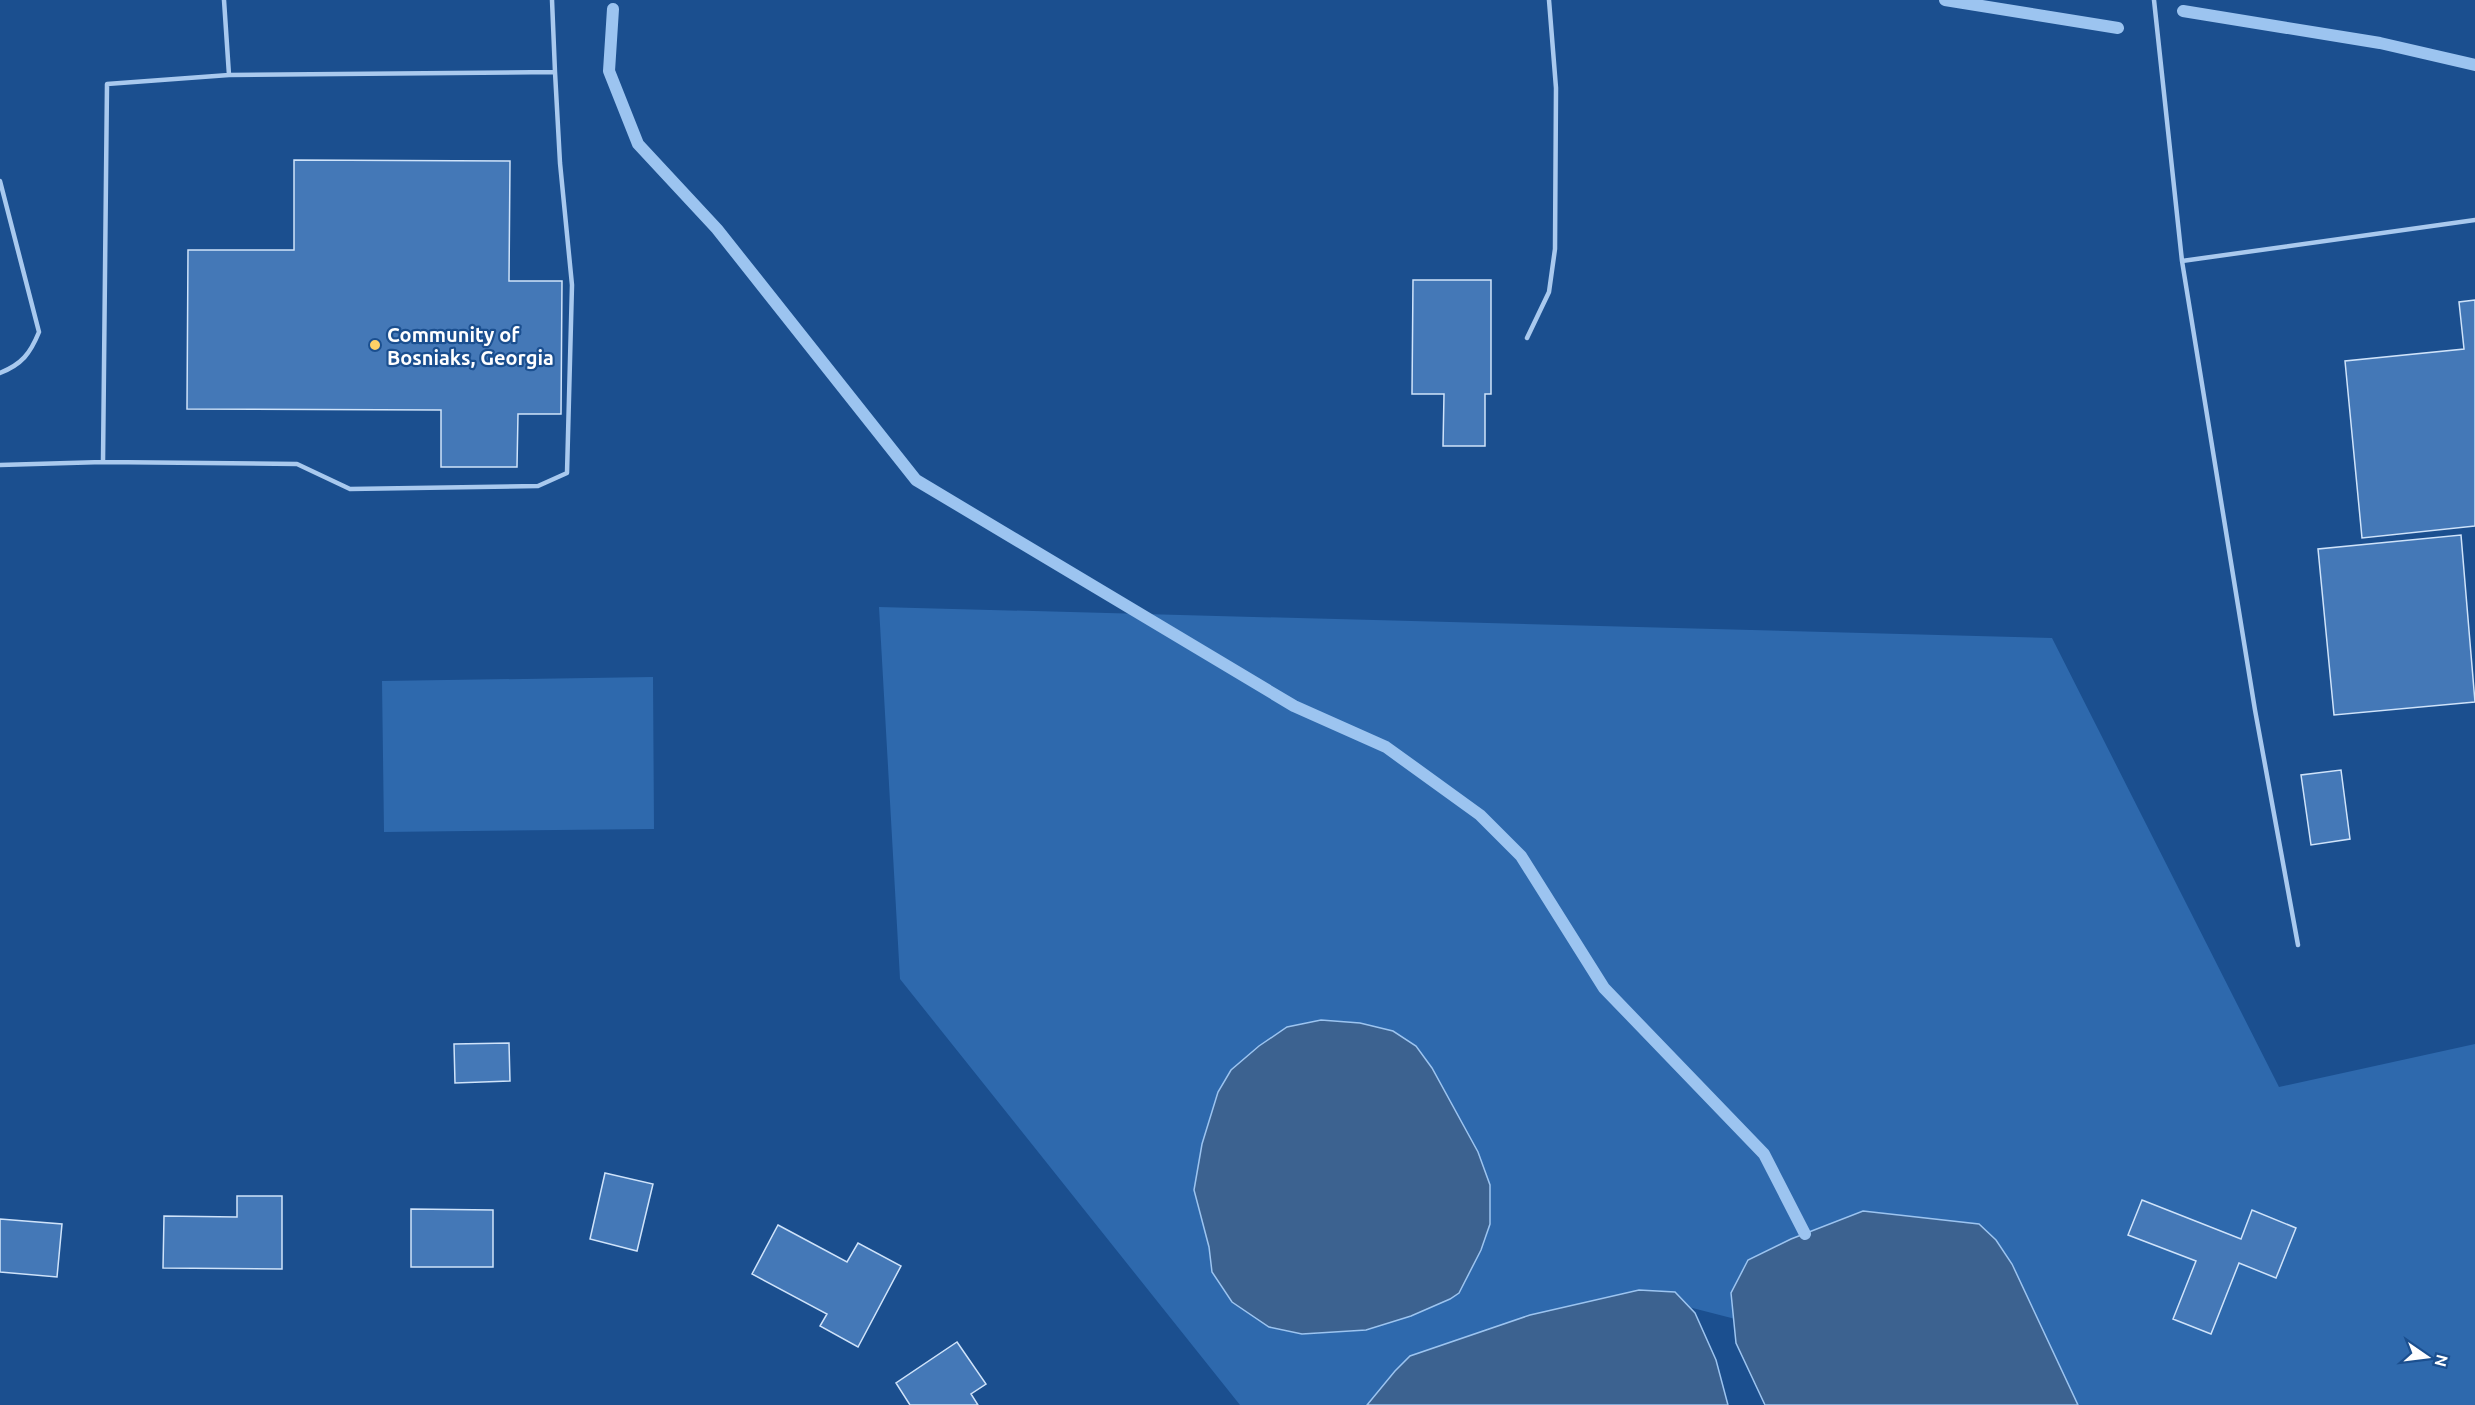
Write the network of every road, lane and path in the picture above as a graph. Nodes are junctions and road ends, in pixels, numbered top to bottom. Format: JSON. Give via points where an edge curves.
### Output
{"nodes":[{"id":1,"x":224,"y":0,"type":"edge"},
{"id":2,"x":552,"y":0,"type":"edge"},
{"id":3,"x":1549,"y":0,"type":"edge"},
{"id":4,"x":2154,"y":0,"type":"edge"},
{"id":5,"x":555,"y":72,"type":"junction"},
{"id":6,"x":229,"y":75,"type":"junction"},
{"id":7,"x":0,"y":181,"type":"edge"},
{"id":8,"x":2475,"y":220,"type":"edge"},
{"id":9,"x":2182,"y":261,"type":"junction"},
{"id":10,"x":1527,"y":338,"type":"dead end"},
{"id":11,"x":0,"y":373,"type":"edge"},
{"id":12,"x":103,"y":462,"type":"junction"},
{"id":13,"x":0,"y":465,"type":"edge"},
{"id":14,"x":2298,"y":945,"type":"dead end"}],
"edges":[{"from":1,"to":6,"type":"lane"},
{"from":2,"to":5,"type":"lane"},
{"from":3,"to":10,"type":"lane","via":[[1556,88],[1556,249],[1549,292]]},
{"from":4,"to":9,"type":"lane"},
{"from":5,"to":6,"type":"lane"},
{"from":5,"to":12,"type":"lane","via":[[572,285],[567,474],[538,486],[350,489],[297,464]]},
{"from":6,"to":12,"type":"lane","via":[[107,84]]},
{"from":7,"to":11,"type":"lane","via":[[39,332],[31,351],[14,367]]},
{"from":8,"to":9,"type":"lane"},
{"from":9,"to":14,"type":"lane","via":[[2254,710]]},
{"from":12,"to":13,"type":"lane"}]}
